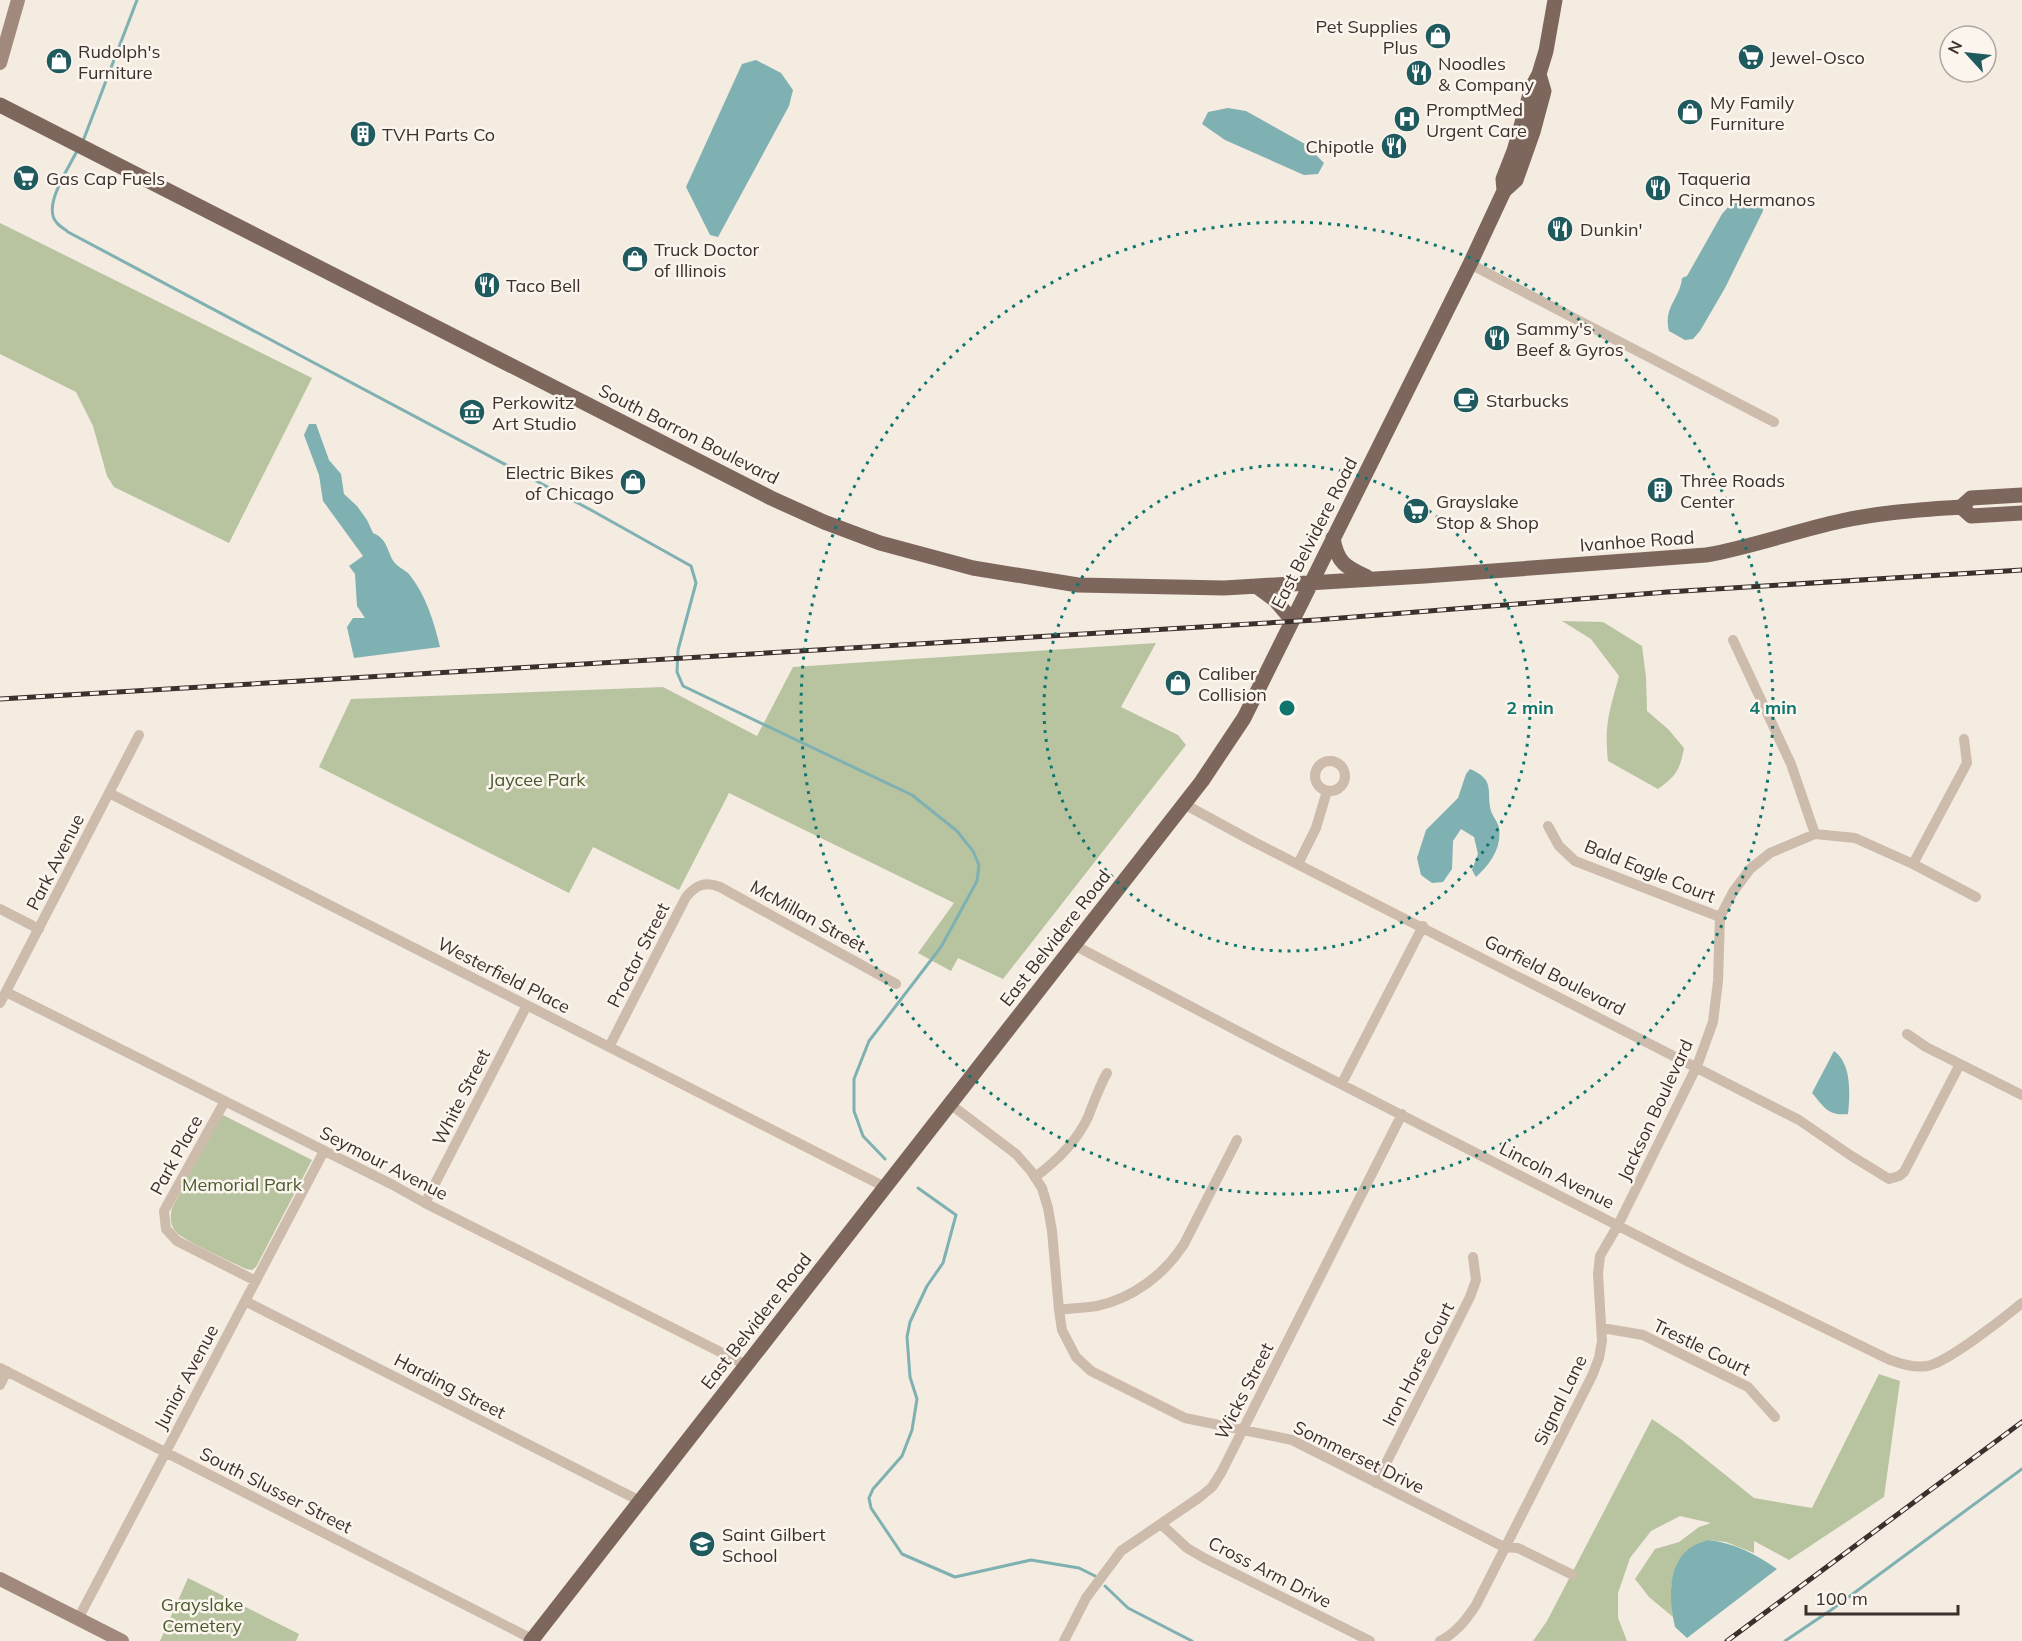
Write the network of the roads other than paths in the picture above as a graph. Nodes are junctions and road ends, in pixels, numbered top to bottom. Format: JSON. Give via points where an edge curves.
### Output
{"nodes":[{"id":1,"x":18,"y":0,"type":"edge"},
{"id":2,"x":1555,"y":0,"type":"edge"},
{"id":3,"x":0,"y":63,"type":"edge"},
{"id":4,"x":0,"y":105,"type":"edge"},
{"id":5,"x":1470,"y":264,"type":"junction"},
{"id":6,"x":1774,"y":422,"type":"dead end"},
{"id":7,"x":2022,"y":495,"type":"edge"},
{"id":8,"x":1961,"y":507,"type":"junction"},
{"id":9,"x":2022,"y":513,"type":"edge"},
{"id":10,"x":1333,"y":538,"type":"junction"},
{"id":11,"x":1370,"y":578,"type":"junction"},
{"id":12,"x":1311,"y":582,"type":"junction"},
{"id":13,"x":1256,"y":586,"type":"junction"},
{"id":14,"x":1292,"y":620,"type":"junction"},
{"id":15,"x":1733,"y":640,"type":"dead end"},
{"id":16,"x":139,"y":735,"type":"dead end"},
{"id":17,"x":1964,"y":739,"type":"dead end"},
{"id":18,"x":1328,"y":791,"type":"dead end"},
{"id":19,"x":109,"y":793,"type":"junction"},
{"id":20,"x":1184,"y":804,"type":"junction"},
{"id":21,"x":1548,"y":825,"type":"dead end"},
{"id":22,"x":1815,"y":834,"type":"junction"},
{"id":23,"x":1298,"y":864,"type":"junction"},
{"id":24,"x":1913,"y":864,"type":"junction"},
{"id":25,"x":701,"y":884,"type":"joint"},
{"id":26,"x":1976,"y":897,"type":"dead end"},
{"id":27,"x":0,"y":909,"type":"edge"},
{"id":28,"x":1720,"y":917,"type":"junction"},
{"id":29,"x":1423,"y":926,"type":"junction"},
{"id":30,"x":39,"y":929,"type":"junction"},
{"id":31,"x":1074,"y":945,"type":"junction"},
{"id":32,"x":896,"y":984,"type":"dead end"},
{"id":33,"x":6,"y":992,"type":"junction"},
{"id":34,"x":0,"y":1004,"type":"edge"},
{"id":35,"x":527,"y":1005,"type":"junction"},
{"id":36,"x":1906,"y":1034,"type":"dead end"},
{"id":37,"x":609,"y":1047,"type":"junction"},
{"id":38,"x":1960,"y":1064,"type":"junction"},
{"id":39,"x":1697,"y":1066,"type":"junction"},
{"id":40,"x":1107,"y":1073,"type":"dead end"},
{"id":41,"x":1342,"y":1083,"type":"junction"},
{"id":42,"x":2022,"y":1095,"type":"edge"},
{"id":43,"x":225,"y":1101,"type":"junction"},
{"id":44,"x":950,"y":1104,"type":"junction"},
{"id":45,"x":1402,"y":1114,"type":"junction"},
{"id":46,"x":1237,"y":1140,"type":"dead end"},
{"id":47,"x":324,"y":1151,"type":"junction"},
{"id":48,"x":1035,"y":1177,"type":"junction"},
{"id":49,"x":885,"y":1187,"type":"junction"},
{"id":50,"x":425,"y":1203,"type":"junction"},
{"id":51,"x":1618,"y":1225,"type":"junction"},
{"id":52,"x":1473,"y":1257,"type":"dead end"},
{"id":53,"x":256,"y":1281,"type":"junction"},
{"id":54,"x":245,"y":1301,"type":"junction"},
{"id":55,"x":2022,"y":1303,"type":"edge"},
{"id":56,"x":1059,"y":1310,"type":"junction"},
{"id":57,"x":1602,"y":1328,"type":"junction"},
{"id":58,"x":746,"y":1365,"type":"junction"},
{"id":59,"x":4,"y":1369,"type":"edge"},
{"id":60,"x":0,"y":1385,"type":"edge"},
{"id":61,"x":1775,"y":1417,"type":"dead end"},
{"id":62,"x":1243,"y":1429,"type":"junction"},
{"id":63,"x":166,"y":1452,"type":"junction"},
{"id":64,"x":1376,"y":1483,"type":"junction"},
{"id":65,"x":640,"y":1501,"type":"junction"},
{"id":66,"x":1161,"y":1524,"type":"junction"},
{"id":67,"x":1504,"y":1547,"type":"junction"},
{"id":68,"x":1573,"y":1575,"type":"dead end"},
{"id":69,"x":0,"y":1579,"type":"edge"},
{"id":70,"x":78,"y":1619,"type":"junction"},
{"id":71,"x":533,"y":1640,"type":"edge"},
{"id":72,"x":122,"y":1641,"type":"edge"},
{"id":73,"x":1064,"y":1641,"type":"edge"},
{"id":74,"x":1370,"y":1641,"type":"edge"},
{"id":75,"x":1440,"y":1641,"type":"edge"}],
"edges":[{"from":1,"to":3,"type":"street"},
{"from":2,"to":5,"type":"main road","name":"East Belvidere Road","via":[[1546,51],[1503,179],[1504,191]]},
{"from":4,"to":13,"type":"main road","name":"South Barron Boulevard","via":[[824,522],[880,543],[973,568],[1078,585]]},
{"from":5,"to":6,"type":"street"},
{"from":5,"to":10,"type":"main road","name":"East Belvidere Road"},
{"from":7,"to":8,"type":"main road","via":[[1971,498]]},
{"from":8,"to":9,"type":"main road","via":[[1971,516]]},
{"from":8,"to":11,"type":"main road","name":"Ivanhoe Road","via":[[1861,517],[1706,555]]},
{"from":10,"to":11,"type":"main road","via":[[1339,560]]},
{"from":10,"to":12,"type":"main road","name":"East Belvidere Road"},
{"from":11,"to":12,"type":"main road","name":"Ivanhoe Road"},
{"from":12,"to":13,"type":"main road","name":"South Barron Boulevard"},
{"from":12,"to":14,"type":"main road","name":"East Belvidere Road"},
{"from":13,"to":14,"type":"main road"},
{"from":14,"to":20,"type":"main road","name":"East Belvidere Road","via":[[1244,718]]},
{"from":15,"to":22,"type":"street","via":[[1791,764]]},
{"from":16,"to":19,"type":"street","name":"Park Avenue"},
{"from":17,"to":24,"type":"street","via":[[1966,762]]},
{"from":18,"to":23,"type":"street"},
{"from":19,"to":30,"type":"street","name":"Park Avenue"},
{"from":19,"to":35,"type":"street","name":"Westerfield Place"},
{"from":20,"to":23,"type":"street","name":"Garfield Boulevard"},
{"from":20,"to":31,"type":"main road","name":"East Belvidere Road"},
{"from":21,"to":28,"type":"street","name":"Bald Eagle Court","via":[[1559,846],[1575,861]]},
{"from":22,"to":24,"type":"street","name":"Jackson Boulevard","via":[[1855,838]]},
{"from":22,"to":28,"type":"street","name":"Jackson Boulevard","via":[[1770,853],[1750,869]]},
{"from":23,"to":29,"type":"street","name":"Garfield Boulevard"},
{"from":24,"to":26,"type":"street","name":"Jackson Boulevard"},
{"from":25,"to":32,"type":"street","name":"McMillan Street","via":[[720,887]]},
{"from":25,"to":37,"type":"street","name":"Proctor Street","via":[[686,897]]},
{"from":27,"to":30,"type":"street"},
{"from":28,"to":39,"type":"street","name":"Jackson Boulevard","via":[[1713,1022]]},
{"from":29,"to":39,"type":"street","name":"Garfield Boulevard"},
{"from":29,"to":41,"type":"street"},
{"from":30,"to":33,"type":"street","name":"Park Avenue"},
{"from":31,"to":41,"type":"street","name":"Lincoln Avenue"},
{"from":31,"to":44,"type":"main road","name":"East Belvidere Road"},
{"from":33,"to":34,"type":"street","name":"Park Avenue"},
{"from":33,"to":43,"type":"street","name":"Seymour Avenue"},
{"from":35,"to":37,"type":"street","name":"Westerfield Place"},
{"from":35,"to":50,"type":"street","name":"White Street"},
{"from":36,"to":38,"type":"street"},
{"from":37,"to":49,"type":"street","name":"Westerfield Place"},
{"from":38,"to":39,"type":"street","name":"Garfield Boulevard","via":[[1904,1172],[1888,1179],[1799,1120]]},
{"from":38,"to":42,"type":"street"},
{"from":39,"to":51,"type":"street","name":"Jackson Boulevard"},
{"from":40,"to":48,"type":"street","via":[[1077,1136],[1067,1150]]},
{"from":41,"to":45,"type":"street","name":"Lincoln Avenue"},
{"from":43,"to":47,"type":"street","name":"Seymour Avenue"},
{"from":43,"to":53,"type":"street","name":"Park Place","via":[[164,1211],[166,1228],[177,1241]]},
{"from":44,"to":48,"type":"street","name":"Sommerset Drive","via":[[1016,1154]]},
{"from":44,"to":49,"type":"main road","name":"East Belvidere Road"},
{"from":45,"to":51,"type":"street","name":"Lincoln Avenue"},
{"from":45,"to":62,"type":"street","name":"Wicks Street"},
{"from":46,"to":56,"type":"street","via":[[1184,1244],[1160,1274],[1117,1299],[1097,1306]]},
{"from":47,"to":50,"type":"street","name":"Seymour Avenue"},
{"from":47,"to":53,"type":"street","name":"Junior Avenue"},
{"from":48,"to":56,"type":"street","name":"Sommerset Drive","via":[[1048,1208]]},
{"from":49,"to":58,"type":"main road","name":"East Belvidere Road"},
{"from":50,"to":58,"type":"street","name":"Seymour Avenue"},
{"from":51,"to":55,"type":"street","name":"Lincoln Avenue","via":[[1909,1366],[1928,1366],[1947,1358]]},
{"from":51,"to":57,"type":"street","name":"Signal Lane","via":[[1600,1256]]},
{"from":52,"to":64,"type":"street","name":"Iron Horse Court","via":[[1476,1280],[1470,1297]]},
{"from":53,"to":54,"type":"street","name":"Junior Avenue"},
{"from":54,"to":63,"type":"street","name":"Junior Avenue"},
{"from":54,"to":65,"type":"street","name":"Harding Street"},
{"from":56,"to":62,"type":"street","name":"Sommerset Drive","via":[[1068,1343],[1091,1371],[1185,1419]]},
{"from":57,"to":61,"type":"street","name":"Trestle Court","via":[[1643,1335],[1748,1387]]},
{"from":57,"to":67,"type":"street","name":"Signal Lane","via":[[1599,1358],[1592,1376]]},
{"from":58,"to":65,"type":"main road","name":"East Belvidere Road"},
{"from":59,"to":60,"type":"street"},
{"from":59,"to":63,"type":"street","name":"South Slusser Street"},
{"from":62,"to":64,"type":"street","name":"Sommerset Drive","via":[[1292,1440]]},
{"from":62,"to":66,"type":"street","name":"Wicks Street","via":[[1212,1487]]},
{"from":63,"to":70,"type":"street","name":"Junior Avenue"},
{"from":63,"to":71,"type":"street","name":"South Slusser Street"},
{"from":64,"to":67,"type":"street","name":"Sommerset Drive"},
{"from":65,"to":71,"type":"main road","name":"East Belvidere Road"},
{"from":66,"to":73,"type":"street","name":"Wicks Street","via":[[1121,1551],[1086,1598]]},
{"from":66,"to":74,"type":"street","name":"Cross Arm Drive","via":[[1204,1558]]},
{"from":67,"to":68,"type":"street","name":"Sommerset Drive","via":[[1518,1548]]},
{"from":67,"to":75,"type":"street","via":[[1466,1620]]},
{"from":69,"to":70,"type":"street"},
{"from":70,"to":72,"type":"street"}]}
